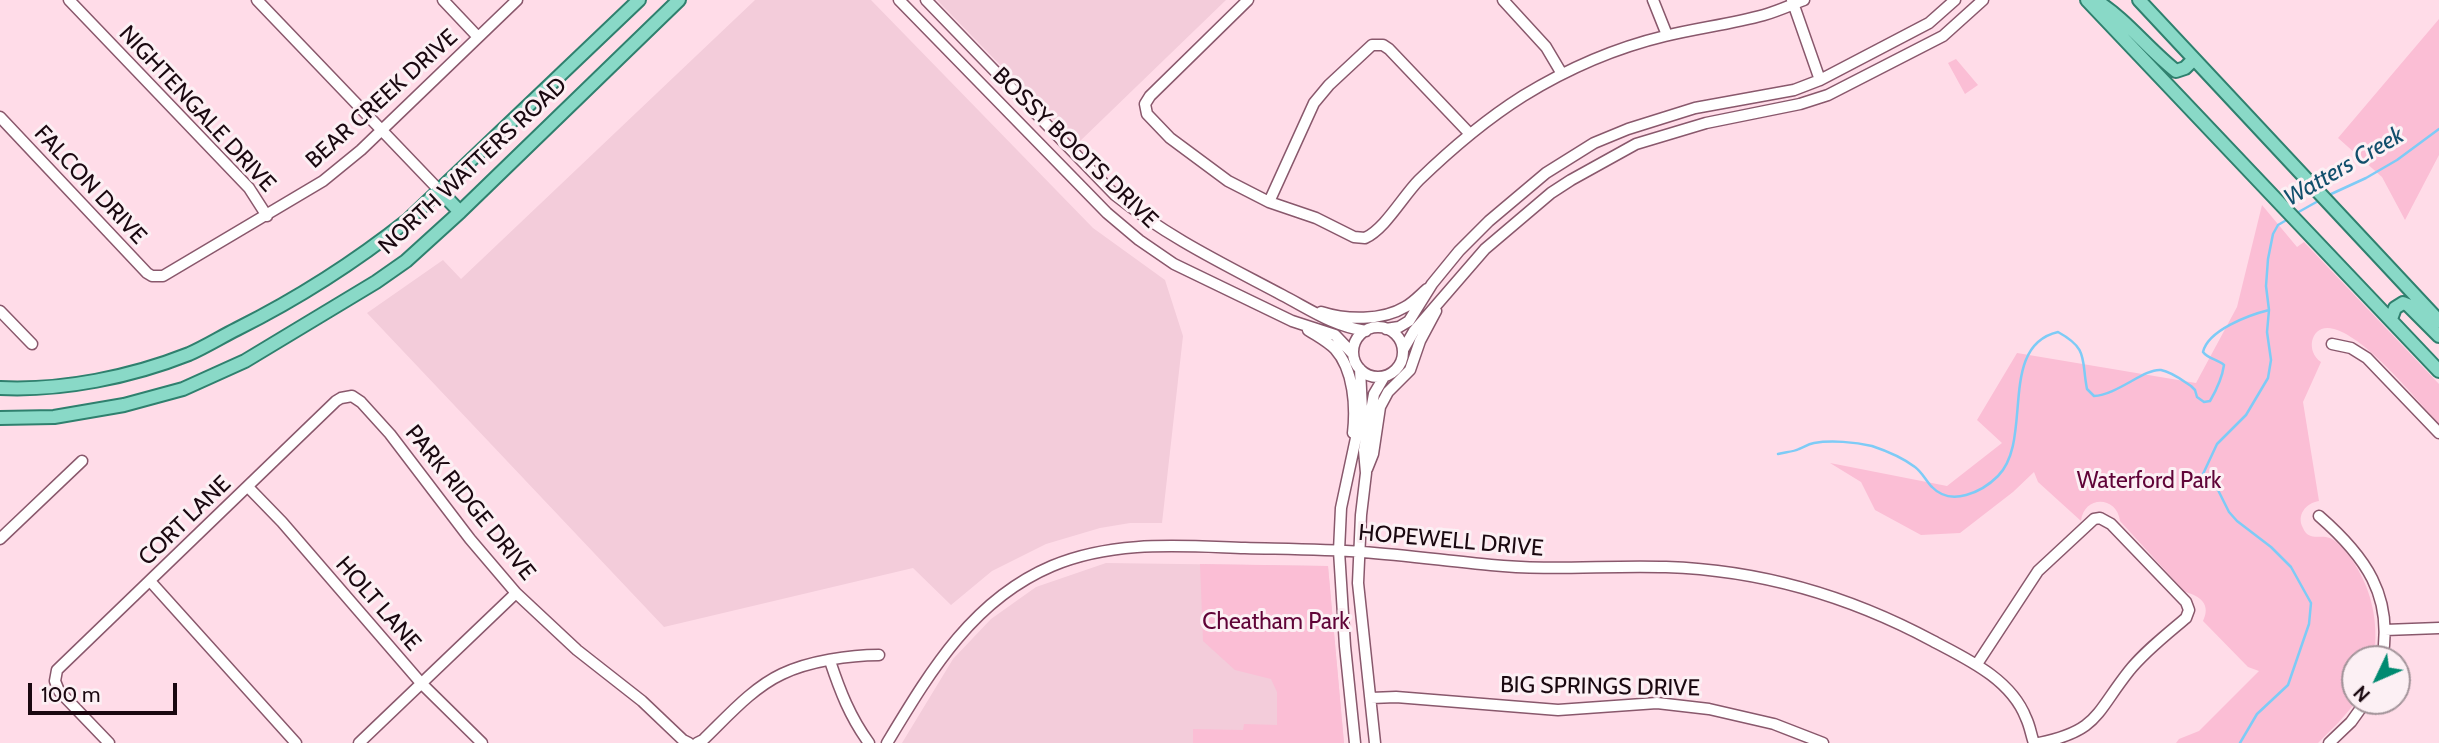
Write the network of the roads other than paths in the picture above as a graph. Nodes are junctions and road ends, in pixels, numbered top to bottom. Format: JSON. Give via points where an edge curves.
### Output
{"nodes":[{"id":1,"x":69,"y":0,"type":"edge"},
{"id":2,"x":257,"y":0,"type":"edge"},
{"id":3,"x":443,"y":0,"type":"edge"},
{"id":4,"x":517,"y":0,"type":"edge"},
{"id":5,"x":639,"y":0,"type":"edge"},
{"id":6,"x":679,"y":0,"type":"edge"},
{"id":7,"x":899,"y":0,"type":"edge"},
{"id":8,"x":926,"y":0,"type":"edge"},
{"id":9,"x":1248,"y":0,"type":"edge"},
{"id":10,"x":1503,"y":0,"type":"edge"},
{"id":11,"x":1653,"y":0,"type":"edge"},
{"id":12,"x":1804,"y":0,"type":"edge"},
{"id":13,"x":1955,"y":0,"type":"edge"},
{"id":14,"x":1983,"y":0,"type":"edge"},
{"id":15,"x":2087,"y":0,"type":"edge"},
{"id":16,"x":2095,"y":0,"type":"edge"},
{"id":17,"x":2139,"y":0,"type":"edge"},
{"id":18,"x":1793,"y":2,"type":"edge"},
{"id":19,"x":1667,"y":35,"type":"junction"},
{"id":20,"x":478,"y":37,"type":"junction"},
{"id":21,"x":2194,"y":59,"type":"junction"},
{"id":22,"x":1562,"y":74,"type":"junction"},
{"id":23,"x":1820,"y":80,"type":"junction"},
{"id":24,"x":0,"y":117,"type":"edge"},
{"id":25,"x":382,"y":130,"type":"junction"},
{"id":26,"x":1470,"y":134,"type":"junction"},
{"id":27,"x":439,"y":190,"type":"junction"},
{"id":28,"x":1269,"y":202,"type":"junction"},
{"id":29,"x":460,"y":212,"type":"junction"},
{"id":30,"x":267,"y":216,"type":"junction"},
{"id":31,"x":155,"y":276,"type":"joint"},
{"id":32,"x":1432,"y":284,"type":"junction"},
{"id":33,"x":1441,"y":301,"type":"junction"},
{"id":34,"x":1301,"y":304,"type":"junction"},
{"id":35,"x":0,"y":312,"type":"edge"},
{"id":36,"x":2391,"y":319,"type":"junction"},
{"id":37,"x":1292,"y":321,"type":"junction"},
{"id":38,"x":2439,"y":321,"type":"edge"},
{"id":39,"x":1386,"y":329,"type":"junction"},
{"id":40,"x":1366,"y":331,"type":"junction"},
{"id":41,"x":2439,"y":336,"type":"edge"},
{"id":42,"x":32,"y":344,"type":"dead end"},
{"id":43,"x":2332,"y":344,"type":"dead end"},
{"id":44,"x":1403,"y":350,"type":"junction"},
{"id":45,"x":1353,"y":354,"type":"junction"},
{"id":46,"x":1360,"y":369,"type":"junction"},
{"id":47,"x":2439,"y":370,"type":"edge"},
{"id":48,"x":1384,"y":377,"type":"junction"},
{"id":49,"x":0,"y":387,"type":"edge"},
{"id":50,"x":348,"y":396,"type":"joint"},
{"id":51,"x":0,"y":418,"type":"edge"},
{"id":52,"x":2439,"y":433,"type":"edge"},
{"id":53,"x":82,"y":461,"type":"dead end"},
{"id":54,"x":1349,"y":465,"type":"junction"},
{"id":55,"x":1366,"y":473,"type":"junction"},
{"id":56,"x":248,"y":487,"type":"junction"},
{"id":57,"x":2319,"y":516,"type":"dead end"},
{"id":58,"x":0,"y":539,"type":"edge"},
{"id":59,"x":1339,"y":551,"type":"junction"},
{"id":60,"x":1360,"y":552,"type":"junction"},
{"id":61,"x":150,"y":581,"type":"junction"},
{"id":62,"x":516,"y":593,"type":"junction"},
{"id":63,"x":2439,"y":628,"type":"edge"},
{"id":64,"x":2385,"y":631,"type":"junction"},
{"id":65,"x":2384,"y":645,"type":"edge"},
{"id":66,"x":879,"y":655,"type":"dead end"},
{"id":67,"x":830,"y":661,"type":"junction"},
{"id":68,"x":1977,"y":664,"type":"junction"},
{"id":69,"x":421,"y":683,"type":"junction"},
{"id":70,"x":1371,"y":698,"type":"junction"},
{"id":71,"x":2356,"y":715,"type":"edge"},
{"id":72,"x":109,"y":743,"type":"edge"},
{"id":73,"x":296,"y":743,"type":"edge"},
{"id":74,"x":359,"y":743,"type":"edge"},
{"id":75,"x":482,"y":743,"type":"edge"},
{"id":76,"x":689,"y":743,"type":"edge"},
{"id":77,"x":697,"y":743,"type":"edge"},
{"id":78,"x":869,"y":743,"type":"edge"},
{"id":79,"x":887,"y":743,"type":"edge"},
{"id":80,"x":1355,"y":743,"type":"edge"},
{"id":81,"x":1375,"y":743,"type":"edge"},
{"id":82,"x":1823,"y":743,"type":"edge"},
{"id":83,"x":2036,"y":743,"type":"edge"},
{"id":84,"x":2329,"y":743,"type":"edge"}],
"edges":[{"from":1,"to":30,"type":"street","name":"NIGHTENGALE DRIVE","via":[[249,188]]},
{"from":2,"to":25,"type":"street"},
{"from":3,"to":20,"type":"street"},
{"from":4,"to":20,"type":"street","name":"BEAR CREEK DRIVE"},
{"from":5,"to":27,"type":"main road","name":"NORTH WATTERS ROAD"},
{"from":6,"to":29,"type":"main road","name":"NORTH WATTERS ROAD"},
{"from":7,"to":37,"type":"street","name":"BOSSY BOOTS DRIVE","via":[[1128,231],[1174,264]]},
{"from":8,"to":34,"type":"street","name":"BOSSY BOOTS DRIVE","via":[[1115,195],[1169,235]]},
{"from":9,"to":28,"type":"street","via":[[1145,104],[1147,114],[1188,152],[1228,181]]},
{"from":10,"to":22,"type":"street","via":[[1546,47]]},
{"from":11,"to":19,"type":"street"},
{"from":12,"to":18,"type":"street"},
{"from":13,"to":23,"type":"street","via":[[1929,23]]},
{"from":14,"to":33,"type":"street","via":[[1942,36],[1828,94],[1636,144],[1592,168],[1551,193],[1504,231]]},
{"from":15,"to":36,"type":"main road"},
{"from":16,"to":21,"type":"main road","via":[[2118,15],[2176,71]]},
{"from":17,"to":21,"type":"main road"},
{"from":18,"to":19,"type":"street","via":[[1751,18]]},
{"from":18,"to":23,"type":"street"},
{"from":19,"to":22,"type":"street"},
{"from":20,"to":25,"type":"street","name":"BEAR CREEK DRIVE"},
{"from":21,"to":38,"type":"main road"},
{"from":22,"to":26,"type":"street"},
{"from":23,"to":32,"type":"street","via":[[1794,90],[1695,108],[1594,144],[1546,173],[1489,221]]},
{"from":24,"to":31,"type":"street","name":"FALCON DRIVE","via":[[147,273]]},
{"from":25,"to":27,"type":"street"},
{"from":25,"to":30,"type":"street","name":"BEAR CREEK DRIVE","via":[[323,181]]},
{"from":26,"to":28,"type":"street","via":[[1365,238]]},
{"from":26,"to":28,"type":"street","via":[[1389,49],[1378,44],[1367,48],[1314,103]]},
{"from":27,"to":29,"type":"main road"},
{"from":27,"to":49,"type":"main road","name":"NORTH WATTERS ROAD","via":[[373,248],[263,316],[189,354],[121,376],[31,389]]},
{"from":29,"to":51,"type":"main road","name":"NORTH WATTERS ROAD","via":[[376,282],[245,361],[208,378],[124,405],[54,416]]},
{"from":30,"to":31,"type":"street","name":"BEAR CREEK DRIVE","via":[[163,276]]},
{"from":32,"to":34,"type":"street","via":[[1407,306],[1376,316],[1334,315]]},
{"from":32,"to":39,"type":"street","via":[[1409,321]]},
{"from":33,"to":44,"type":"street"},
{"from":33,"to":55,"type":"street","via":[[1410,370],[1380,407]]},
{"from":34,"to":40,"type":"street","name":"BOSSY BOOTS DRIVE","via":[[1336,325]]},
{"from":35,"to":42,"type":"street"},
{"from":36,"to":41,"type":"main road","via":[[2395,307],[2403,303]]},
{"from":36,"to":47,"type":"main road"},
{"from":37,"to":45,"type":"street","name":"BOSSY BOOTS DRIVE","via":[[1335,335]]},
{"from":37,"to":54,"type":"street","via":[[1331,346],[1346,368],[1353,422]]},
{"from":39,"to":40,"type":"street"},
{"from":39,"to":44,"type":"street","via":[[1397,335]]},
{"from":40,"to":45,"type":"street","via":[[1356,341]]},
{"from":43,"to":52,"type":"street","via":[[2367,358]]},
{"from":44,"to":48,"type":"street","via":[[1398,369]]},
{"from":45,"to":46,"type":"street"},
{"from":46,"to":48,"type":"street","via":[[1369,376]]},
{"from":46,"to":54,"type":"street","via":[[1362,410]]},
{"from":48,"to":55,"type":"street","via":[[1373,398],[1364,450]]},
{"from":50,"to":56,"type":"street","name":"CORT LANE","via":[[336,401]]},
{"from":50,"to":62,"type":"street","name":"PARK RIDGE DRIVE","via":[[361,402],[390,434]]},
{"from":53,"to":58,"type":"street"},
{"from":54,"to":59,"type":"street"},
{"from":55,"to":60,"type":"street"},
{"from":56,"to":61,"type":"street","name":"CORT LANE"},
{"from":56,"to":69,"type":"street","name":"HOLT LANE"},
{"from":57,"to":64,"type":"street","via":[[2369,571],[2383,608]]},
{"from":59,"to":60,"type":"street","name":"HOPEWELL DRIVE"},
{"from":59,"to":79,"type":"street","name":"HOPEWELL DRIVE","via":[[1148,545],[1106,550],[1053,566],[978,614],[951,643]]},
{"from":59,"to":80,"type":"street"},
{"from":60,"to":68,"type":"street","name":"HOPEWELL DRIVE","via":[[1492,566],[1667,566],[1745,574],[1827,594],[1897,621]]},
{"from":60,"to":70,"type":"street","via":[[1358,583]]},
{"from":61,"to":72,"type":"street","name":"CORT LANE","via":[[57,670],[55,681],[60,691]]},
{"from":61,"to":73,"type":"street"},
{"from":62,"to":69,"type":"street"},
{"from":62,"to":76,"type":"street","name":"PARK RIDGE DRIVE"},
{"from":63,"to":64,"type":"street"},
{"from":64,"to":65,"type":"street"},
{"from":66,"to":67,"type":"street"},
{"from":67,"to":77,"type":"street","via":[[783,674],[757,690]]},
{"from":67,"to":78,"type":"street","via":[[845,705]]},
{"from":68,"to":83,"type":"street","name":"HOPEWELL DRIVE","via":[[2011,693]]},
{"from":68,"to":83,"type":"street","via":[[2038,571],[2100,518],[2186,602],[2186,618],[2131,668],[2085,728],[2065,738]]},
{"from":69,"to":74,"type":"street"},
{"from":69,"to":75,"type":"street","name":"HOLT LANE"},
{"from":70,"to":81,"type":"street"},
{"from":70,"to":82,"type":"street","name":"BIG SPRINGS DRIVE","via":[[1558,709],[1657,703],[1774,724]]},
{"from":71,"to":84,"type":"street"}]}
